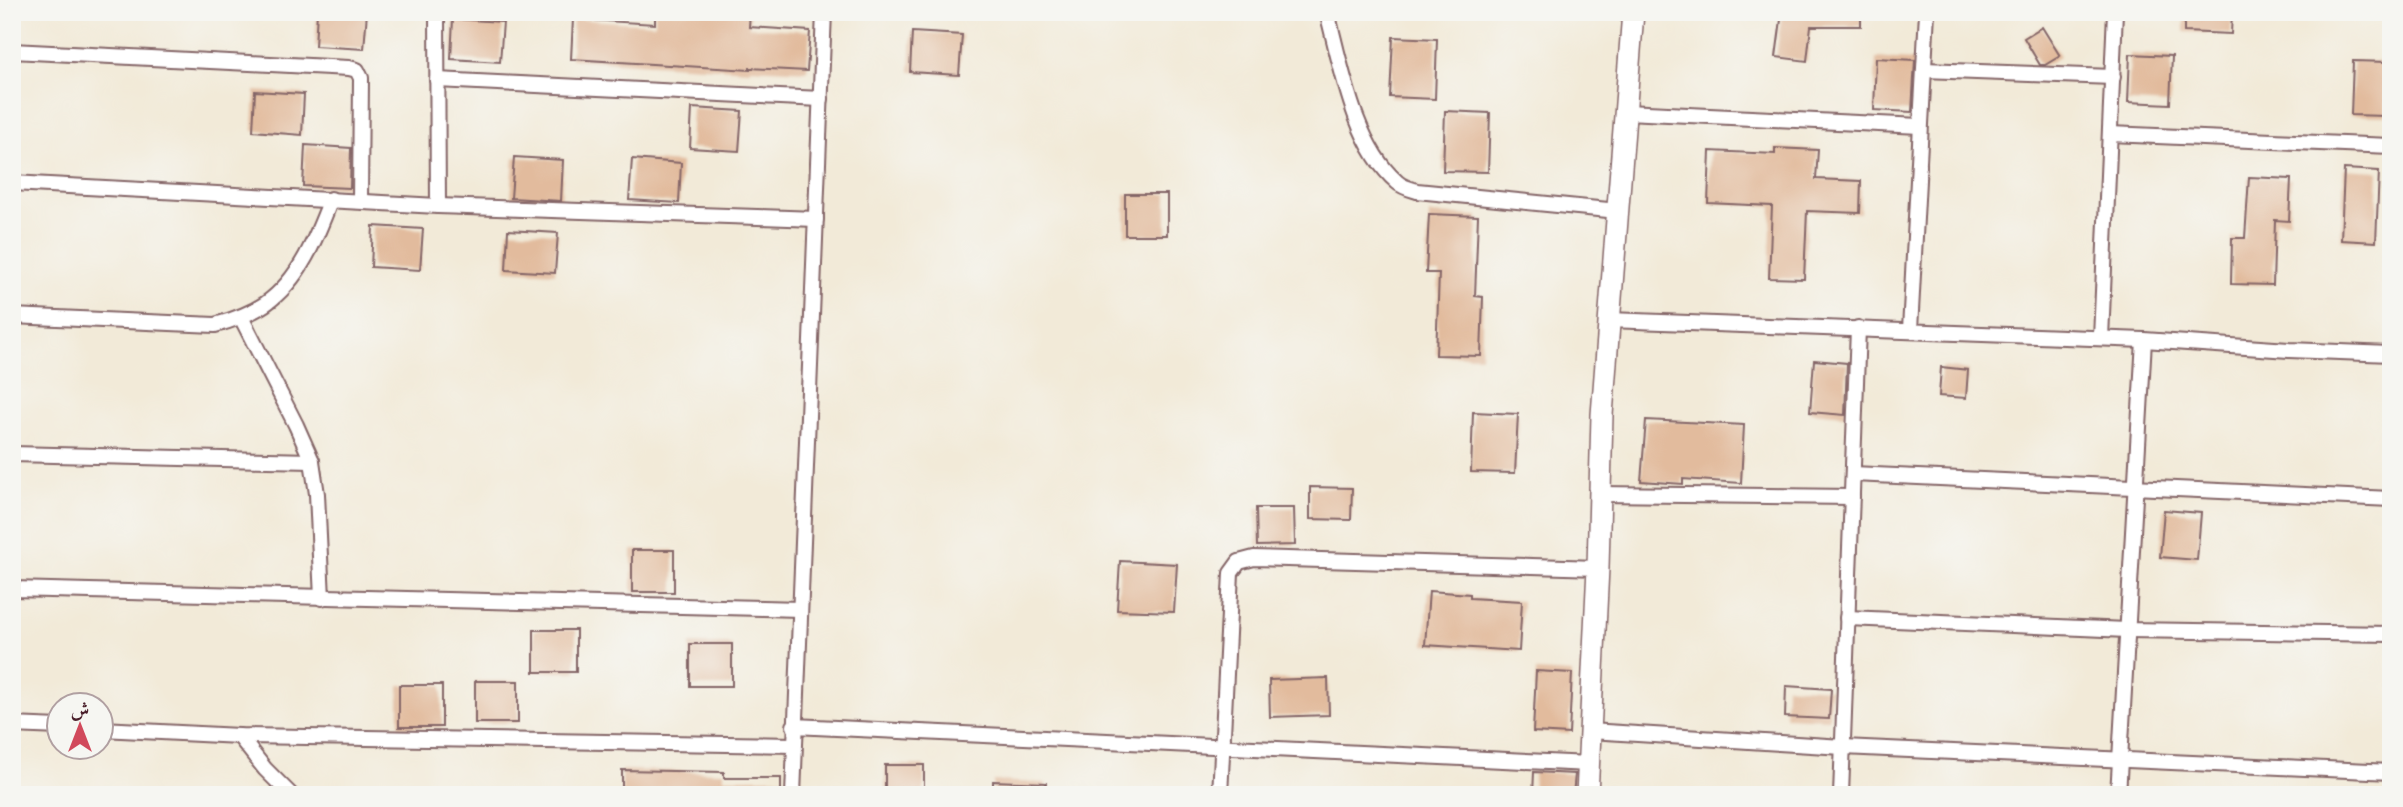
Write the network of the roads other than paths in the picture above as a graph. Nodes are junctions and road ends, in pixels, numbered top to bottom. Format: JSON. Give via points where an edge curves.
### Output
{"nodes":[{"id":1,"x":437,"y":12,"type":"edge"},
{"id":2,"x":824,"y":12,"type":"edge"},
{"id":3,"x":1328,"y":12,"type":"edge"},
{"id":4,"x":1633,"y":12,"type":"edge"},
{"id":5,"x":1927,"y":12,"type":"edge"},
{"id":6,"x":2115,"y":12,"type":"edge"},
{"id":7,"x":12,"y":51,"type":"edge"},
{"id":8,"x":1924,"y":69,"type":"junction"},
{"id":9,"x":2113,"y":77,"type":"junction"},
{"id":10,"x":437,"y":80,"type":"junction"},
{"id":11,"x":821,"y":99,"type":"junction"},
{"id":12,"x":1626,"y":112,"type":"junction"},
{"id":13,"x":1920,"y":126,"type":"junction"},
{"id":14,"x":2110,"y":134,"type":"junction"},
{"id":15,"x":2391,"y":146,"type":"edge"},
{"id":16,"x":12,"y":183,"type":"edge"},
{"id":17,"x":331,"y":199,"type":"junction"},
{"id":18,"x":360,"y":201,"type":"junction"},
{"id":19,"x":438,"y":206,"type":"junction"},
{"id":20,"x":1618,"y":211,"type":"junction"},
{"id":21,"x":816,"y":219,"type":"junction"},
{"id":22,"x":12,"y":316,"type":"edge"},
{"id":23,"x":241,"y":317,"type":"junction"},
{"id":24,"x":1609,"y":320,"type":"junction"},
{"id":25,"x":1858,"y":328,"type":"junction"},
{"id":26,"x":1910,"y":330,"type":"junction"},
{"id":27,"x":2101,"y":338,"type":"junction"},
{"id":28,"x":2144,"y":340,"type":"junction"},
{"id":29,"x":2391,"y":354,"type":"edge"},
{"id":30,"x":12,"y":454,"type":"edge"},
{"id":31,"x":312,"y":461,"type":"junction"},
{"id":32,"x":1853,"y":474,"type":"junction"},
{"id":33,"x":2136,"y":487,"type":"junction"},
{"id":34,"x":1600,"y":494,"type":"junction"},
{"id":35,"x":1852,"y":497,"type":"junction"},
{"id":36,"x":2391,"y":499,"type":"edge"},
{"id":37,"x":1598,"y":568,"type":"junction"},
{"id":38,"x":12,"y":589,"type":"edge"},
{"id":39,"x":322,"y":598,"type":"junction"},
{"id":40,"x":800,"y":609,"type":"junction"},
{"id":41,"x":1847,"y":618,"type":"junction"},
{"id":42,"x":2127,"y":631,"type":"junction"},
{"id":43,"x":2391,"y":634,"type":"edge"},
{"id":44,"x":12,"y":724,"type":"edge"},
{"id":45,"x":46,"y":726,"type":"edge"},
{"id":46,"x":794,"y":726,"type":"junction"},
{"id":47,"x":116,"y":730,"type":"edge"},
{"id":48,"x":1590,"y":731,"type":"junction"},
{"id":49,"x":239,"y":736,"type":"junction"},
{"id":50,"x":794,"y":745,"type":"junction"},
{"id":51,"x":1222,"y":747,"type":"junction"},
{"id":52,"x":1843,"y":747,"type":"junction"},
{"id":53,"x":2119,"y":761,"type":"junction"},
{"id":54,"x":1589,"y":764,"type":"junction"},
{"id":55,"x":2391,"y":772,"type":"edge"},
{"id":56,"x":291,"y":795,"type":"edge"},
{"id":57,"x":793,"y":795,"type":"edge"},
{"id":58,"x":1220,"y":795,"type":"edge"},
{"id":59,"x":1587,"y":795,"type":"edge"},
{"id":60,"x":1841,"y":795,"type":"edge"},
{"id":61,"x":2118,"y":795,"type":"edge"}],
"edges":[{"from":1,"to":10,"type":"street"},
{"from":2,"to":11,"type":"street"},
{"from":3,"to":20,"type":"street","via":[[1349,96],[1367,141],[1399,184],[1417,191]]},
{"from":4,"to":12,"type":"main road"},
{"from":5,"to":8,"type":"street"},
{"from":6,"to":9,"type":"street"},
{"from":7,"to":18,"type":"street","via":[[357,70],[361,78]]},
{"from":8,"to":9,"type":"street"},
{"from":8,"to":13,"type":"street"},
{"from":9,"to":14,"type":"street"},
{"from":10,"to":11,"type":"street"},
{"from":10,"to":19,"type":"street"},
{"from":11,"to":21,"type":"street"},
{"from":12,"to":13,"type":"street"},
{"from":12,"to":20,"type":"main road"},
{"from":13,"to":26,"type":"street"},
{"from":14,"to":15,"type":"street"},
{"from":14,"to":27,"type":"street"},
{"from":16,"to":17,"type":"street"},
{"from":17,"to":18,"type":"street"},
{"from":17,"to":23,"type":"street","via":[[313,247],[285,284],[267,303]]},
{"from":18,"to":19,"type":"street"},
{"from":19,"to":21,"type":"street"},
{"from":20,"to":24,"type":"main road"},
{"from":21,"to":40,"type":"street"},
{"from":22,"to":23,"type":"street","via":[[215,325]]},
{"from":23,"to":31,"type":"street"},
{"from":24,"to":25,"type":"street"},
{"from":24,"to":34,"type":"main road"},
{"from":25,"to":26,"type":"street"},
{"from":25,"to":32,"type":"street"},
{"from":26,"to":27,"type":"street"},
{"from":27,"to":28,"type":"street"},
{"from":28,"to":29,"type":"street"},
{"from":28,"to":33,"type":"street"},
{"from":30,"to":31,"type":"street"},
{"from":31,"to":39,"type":"street"},
{"from":32,"to":33,"type":"street"},
{"from":32,"to":35,"type":"street"},
{"from":33,"to":36,"type":"street"},
{"from":33,"to":42,"type":"street"},
{"from":34,"to":35,"type":"street"},
{"from":34,"to":37,"type":"main road"},
{"from":35,"to":41,"type":"street"},
{"from":37,"to":48,"type":"main road"},
{"from":37,"to":51,"type":"street","via":[[1254,558],[1239,562],[1231,573]]},
{"from":38,"to":39,"type":"street"},
{"from":39,"to":40,"type":"street"},
{"from":40,"to":46,"type":"street"},
{"from":41,"to":42,"type":"street"},
{"from":41,"to":52,"type":"street"},
{"from":42,"to":43,"type":"street"},
{"from":42,"to":53,"type":"street"},
{"from":44,"to":45,"type":"street"},
{"from":46,"to":50,"type":"street"},
{"from":46,"to":51,"type":"street"},
{"from":47,"to":49,"type":"street"},
{"from":48,"to":52,"type":"street"},
{"from":48,"to":54,"type":"main road"},
{"from":49,"to":50,"type":"street"},
{"from":49,"to":56,"type":"street"},
{"from":50,"to":57,"type":"street"},
{"from":51,"to":54,"type":"street"},
{"from":51,"to":58,"type":"street"},
{"from":52,"to":53,"type":"street"},
{"from":52,"to":60,"type":"street"},
{"from":53,"to":55,"type":"street"},
{"from":53,"to":61,"type":"street"},
{"from":54,"to":59,"type":"main road"}]}
